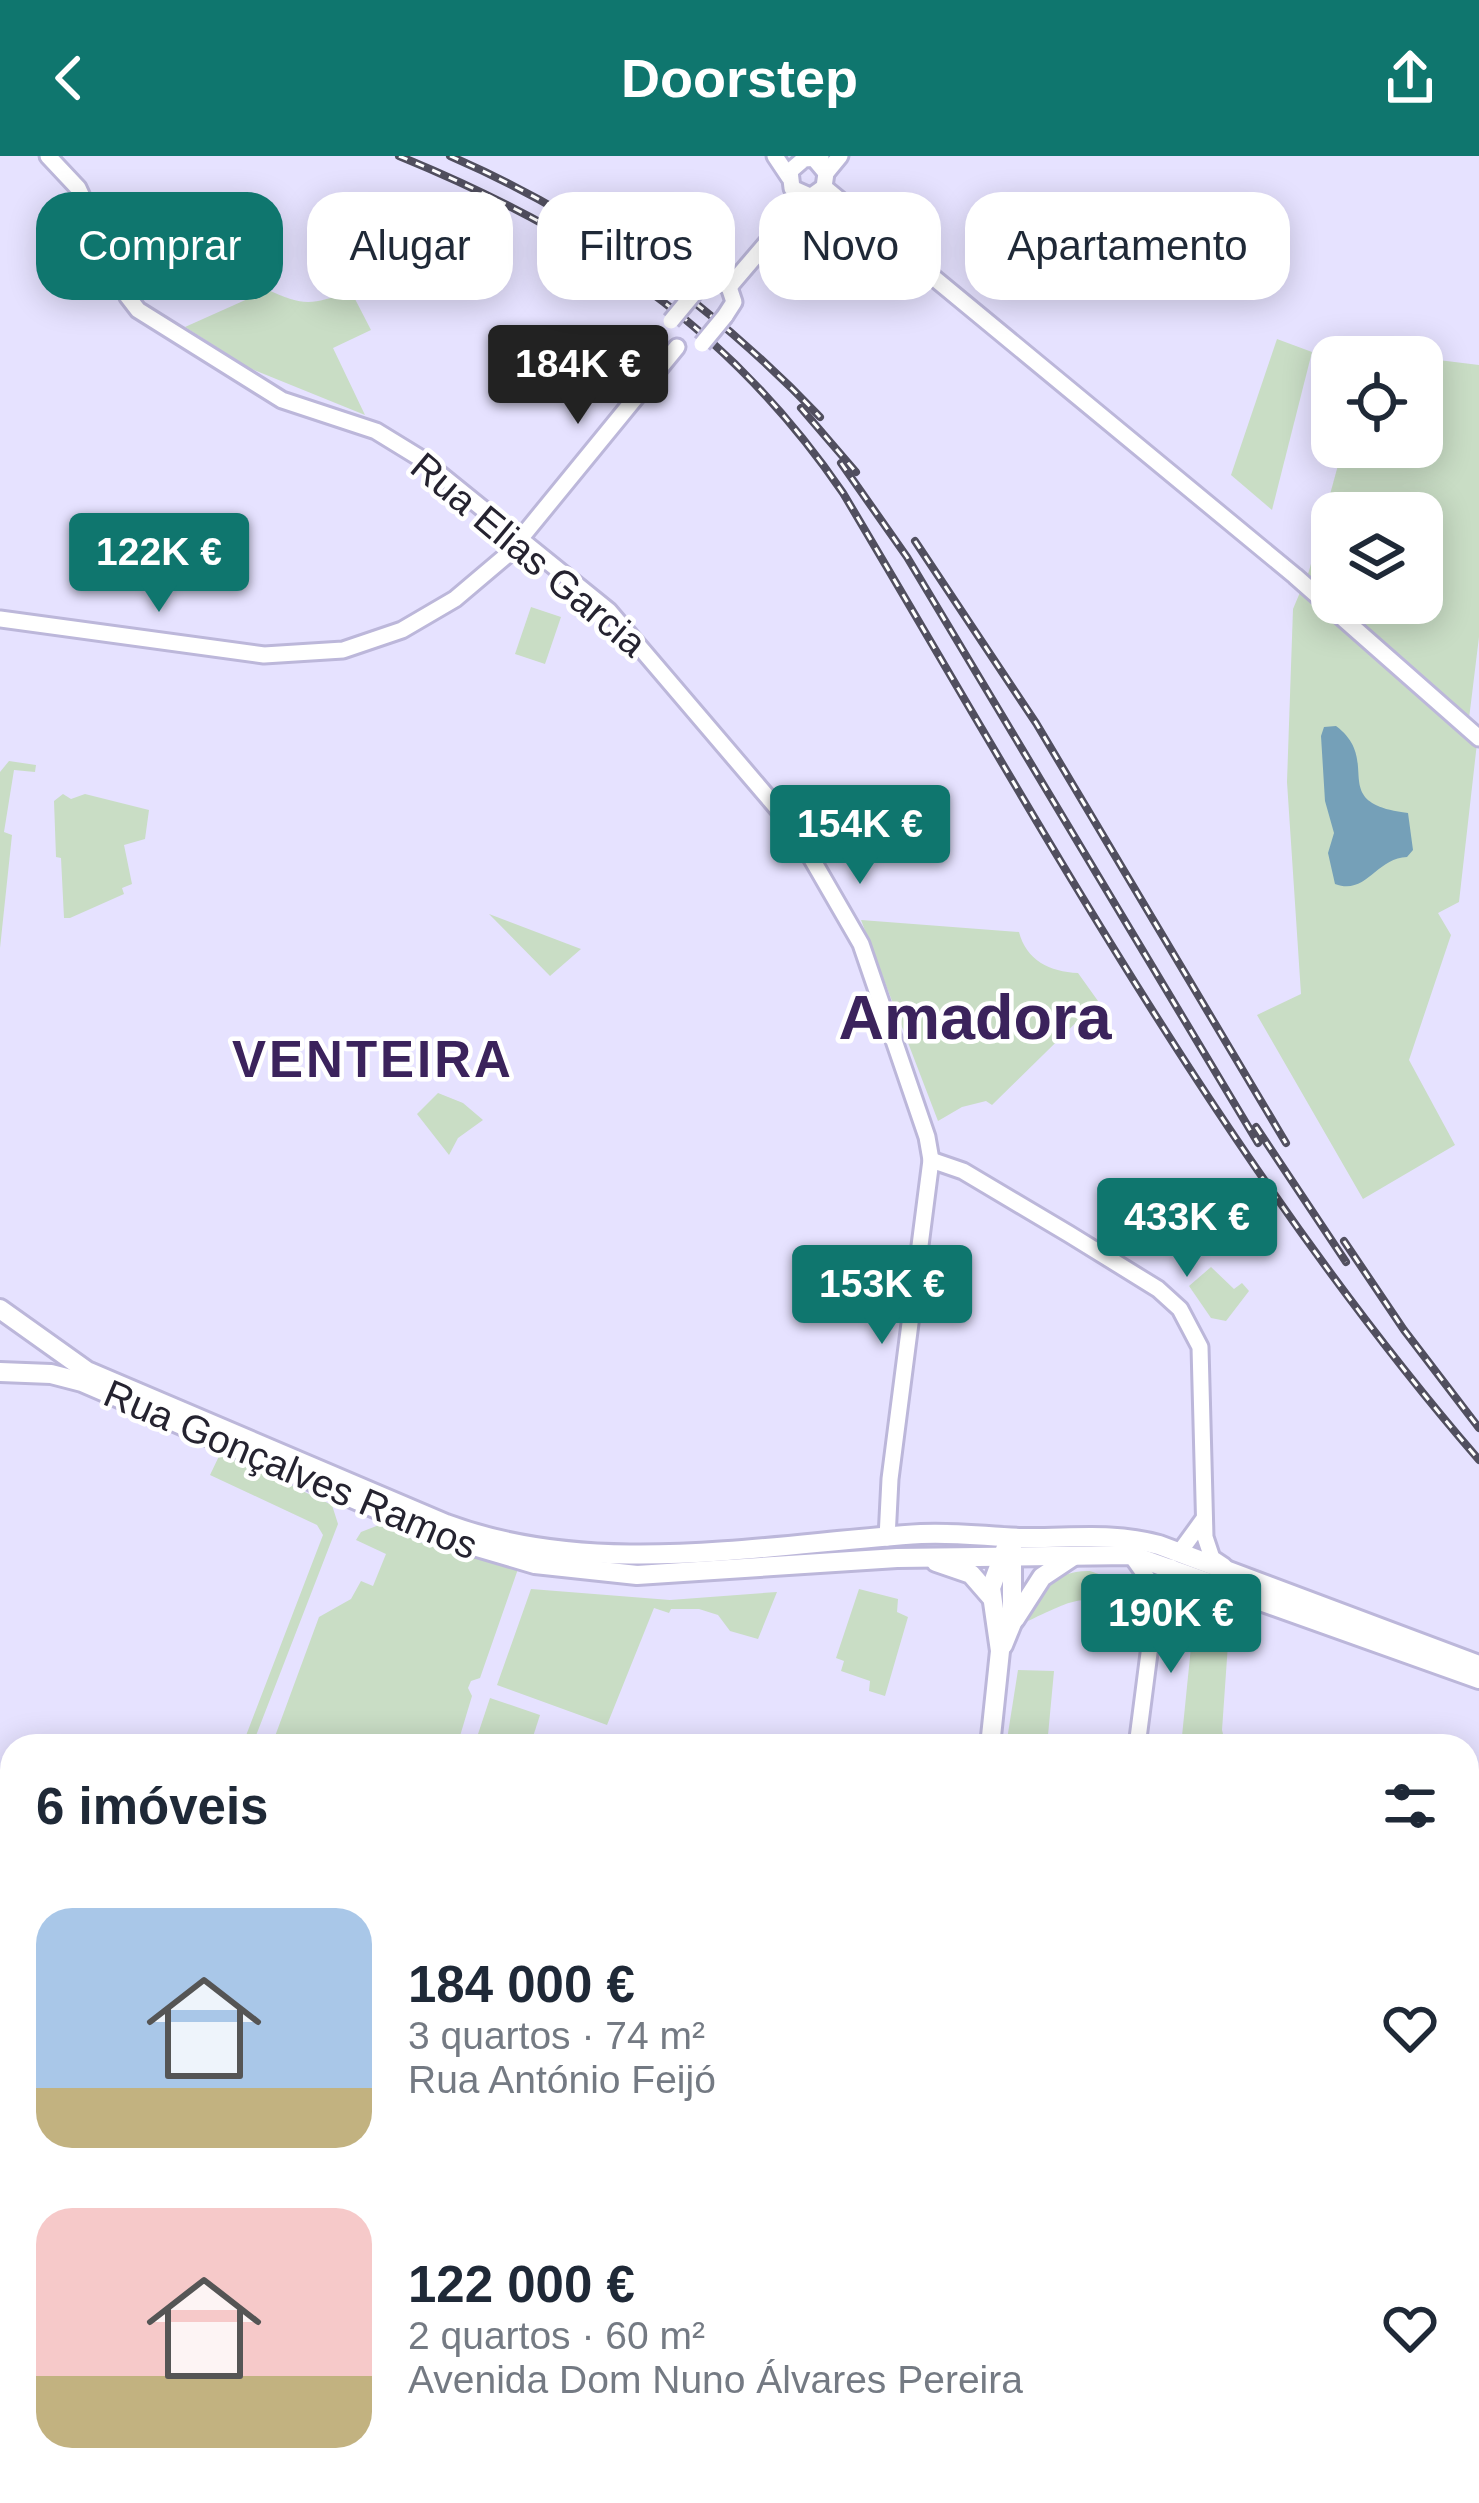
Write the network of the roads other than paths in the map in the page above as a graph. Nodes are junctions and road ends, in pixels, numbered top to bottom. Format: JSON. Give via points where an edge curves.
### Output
{"nodes":[{"id":1,"x":47,"y":156,"type":"edge"},
{"id":2,"x":775,"y":156,"type":"edge"},
{"id":3,"x":840,"y":156,"type":"edge"},
{"id":4,"x":814,"y":170,"type":"edge"},
{"id":5,"x":789,"y":180,"type":"junction"},
{"id":6,"x":786,"y":192,"type":"edge"},
{"id":7,"x":759,"y":251,"type":"edge"},
{"id":8,"x":735,"y":280,"type":"edge"},
{"id":9,"x":688,"y":300,"type":"edge"},
{"id":10,"x":733,"y":300,"type":"edge"},
{"id":11,"x":677,"y":347,"type":"junction"},
{"id":12,"x":519,"y":539,"type":"junction"},
{"id":13,"x":0,"y":619,"type":"edge"},
{"id":14,"x":1479,"y":738,"type":"edge"},
{"id":15,"x":932,"y":1160,"type":"junction"},
{"id":16,"x":0,"y":1310,"type":"edge"},
{"id":17,"x":0,"y":1372,"type":"edge"},
{"id":18,"x":1204,"y":1513,"type":"junction"},
{"id":19,"x":887,"y":1538,"type":"junction"},
{"id":20,"x":1008,"y":1549,"type":"junction"},
{"id":21,"x":1075,"y":1555,"type":"junction"},
{"id":22,"x":1131,"y":1555,"type":"junction"},
{"id":23,"x":897,"y":1558,"type":"junction"},
{"id":24,"x":926,"y":1559,"type":"junction"},
{"id":25,"x":1175,"y":1560,"type":"junction"},
{"id":26,"x":1236,"y":1574,"type":"junction"},
{"id":27,"x":992,"y":1598,"type":"junction"},
{"id":28,"x":1156,"y":1599,"type":"junction"},
{"id":29,"x":1012,"y":1623,"type":"junction"},
{"id":30,"x":1000,"y":1652,"type":"junction"},
{"id":31,"x":1479,"y":1665,"type":"edge"},
{"id":32,"x":1479,"y":1679,"type":"edge"},
{"id":33,"x":991,"y":1734,"type":"edge"},
{"id":34,"x":1139,"y":1734,"type":"edge"}],
"edges":[{"from":1,"to":12,"type":"street","name":"Rua Elias Garcia","via":[[78,188],[138,310],[282,400],[376,431]]},
{"from":2,"to":5,"type":"street"},
{"from":3,"to":4,"type":"street"},
{"from":4,"to":5,"type":"street","via":[[793,166]]},
{"from":4,"to":5,"type":"street","via":[[796,192]]},
{"from":4,"to":14,"type":"street"},
{"from":5,"to":6,"type":"street"},
{"from":7,"to":8,"type":"street"},
{"from":9,"to":11,"type":"street","bridge":true,"via":[[671,321]]},
{"from":10,"to":11,"type":"street","bridge":true,"via":[[702,344]]},
{"from":11,"to":12,"type":"street"},
{"from":12,"to":13,"type":"street","via":[[434,613],[375,640],[318,653],[264,655]]},
{"from":12,"to":15,"type":"street","name":"Rua Elias Garcia","via":[[624,627],[794,828],[861,944]]},
{"from":15,"to":18,"type":"street","via":[[1158,1289],[1180,1310],[1200,1347]]},
{"from":15,"to":19,"type":"street"},
{"from":16,"to":19,"type":"main road","name":"Rua Gonçalves Ramos","via":[[87,1371],[446,1524],[516,1544],[636,1555]]},
{"from":17,"to":23,"type":"main road","name":"Rua Gonçalves Ramos","via":[[82,1382],[440,1537],[535,1564],[637,1575]]},
{"from":18,"to":25,"type":"street"},
{"from":18,"to":26,"type":"street","via":[[1213,1558]]},
{"from":19,"to":20,"type":"main road","name":"Rua Gonçalves Ramos","via":[[953,1533]]},
{"from":19,"to":23,"type":"main road"},
{"from":20,"to":21,"type":"main road"},
{"from":20,"to":24,"type":"main road","name":"Rua Gonçalves Ramos"},
{"from":20,"to":25,"type":"main road","via":[[1114,1535]]},
{"from":20,"to":27,"type":"main road"},
{"from":20,"to":29,"type":"main road"},
{"from":21,"to":22,"type":"main road"},
{"from":21,"to":29,"type":"main road","via":[[1042,1577]]},
{"from":22,"to":25,"type":"main road"},
{"from":22,"to":28,"type":"street"},
{"from":23,"to":24,"type":"main road","name":"Rua Gonçalves Ramos"},
{"from":24,"to":27,"type":"main road","via":[[970,1574]]},
{"from":25,"to":26,"type":"main road"},
{"from":25,"to":28,"type":"street"},
{"from":25,"to":32,"type":"main road"},
{"from":26,"to":31,"type":"main road"},
{"from":27,"to":30,"type":"main road"},
{"from":28,"to":34,"type":"street"},
{"from":29,"to":30,"type":"main road"},
{"from":30,"to":33,"type":"main road"}]}
